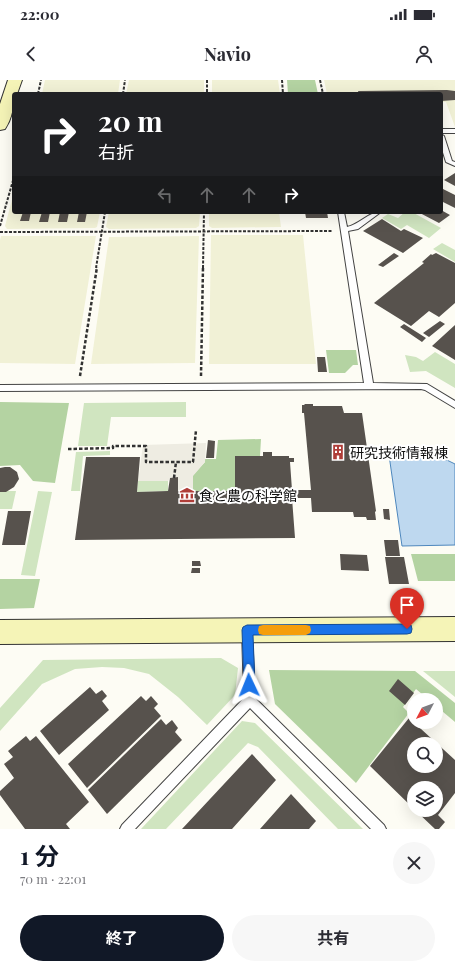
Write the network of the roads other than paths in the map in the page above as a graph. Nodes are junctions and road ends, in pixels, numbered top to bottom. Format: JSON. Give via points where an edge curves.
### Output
{"nodes":[{"id":1,"x":15,"y":80,"type":"edge"},
{"id":2,"x":0,"y":126,"type":"edge"},
{"id":3,"x":443,"y":131,"type":"edge"},
{"id":4,"x":455,"y":131,"type":"edge"},
{"id":5,"x":443,"y":141,"type":"edge"},
{"id":6,"x":452,"y":163,"type":"edge"},
{"id":7,"x":341,"y":214,"type":"edge"},
{"id":8,"x":375,"y":214,"type":"edge"},
{"id":9,"x":344,"y":230,"type":"junction"},
{"id":10,"x":369,"y":386,"type":"junction"},
{"id":11,"x":0,"y":388,"type":"edge"},
{"id":12,"x":455,"y":405,"type":"edge"},
{"id":13,"x":455,"y":629,"type":"edge"},
{"id":14,"x":247,"y":630,"type":"junction"},
{"id":15,"x":0,"y":632,"type":"edge"},
{"id":16,"x":250,"y":700,"type":"junction"},
{"id":17,"x":126,"y":829,"type":"edge"},
{"id":18,"x":380,"y":829,"type":"edge"}],
"edges":[{"from":1,"to":2,"type":"street"},
{"from":3,"to":4,"type":"lane"},
{"from":5,"to":6,"type":"lane"},
{"from":7,"to":9,"type":"lane"},
{"from":8,"to":9,"type":"lane","via":[[356,227]]},
{"from":9,"to":10,"type":"lane"},
{"from":10,"to":11,"type":"lane"},
{"from":10,"to":12,"type":"lane","via":[[427,387]]},
{"from":13,"to":14,"type":"street"},
{"from":14,"to":15,"type":"street"},
{"from":14,"to":16,"type":"lane"},
{"from":16,"to":17,"type":"lane"},
{"from":16,"to":18,"type":"lane"}]}
